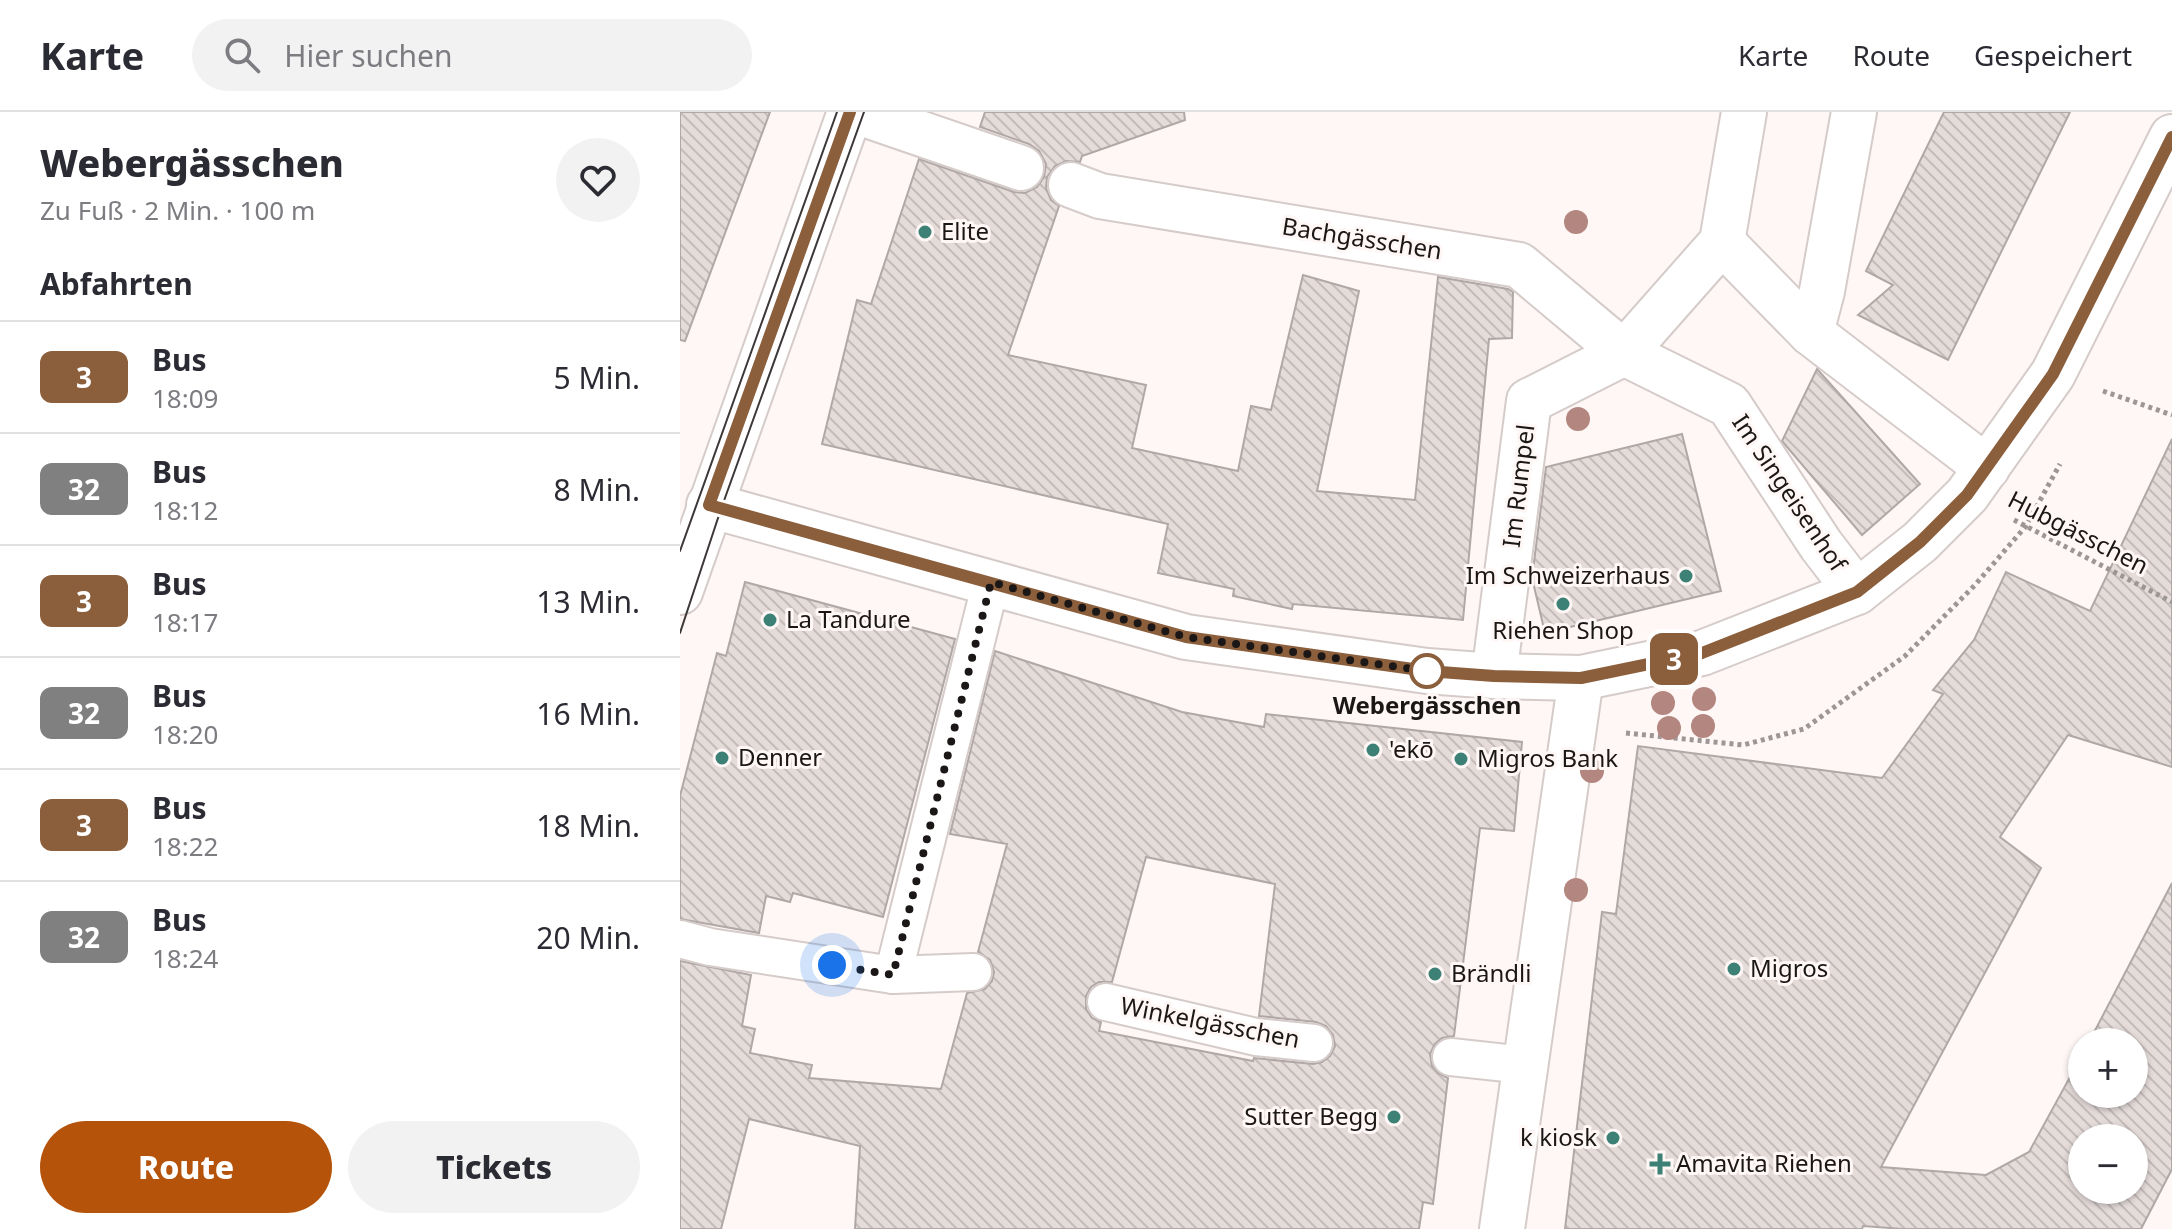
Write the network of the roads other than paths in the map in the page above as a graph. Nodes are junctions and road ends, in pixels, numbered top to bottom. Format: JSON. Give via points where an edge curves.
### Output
{"nodes":[{"id":1,"x":850,"y":112,"type":"edge"},
{"id":2,"x":858,"y":112,"type":"edge"},
{"id":3,"x":1744,"y":112,"type":"edge"},
{"id":4,"x":1854,"y":112,"type":"edge"},
{"id":5,"x":2172,"y":137,"type":"edge"},
{"id":6,"x":1021,"y":168,"type":"dead end"},
{"id":7,"x":1071,"y":185,"type":"dead end"},
{"id":8,"x":1722,"y":242,"type":"junction"},
{"id":9,"x":1811,"y":333,"type":"junction"},
{"id":10,"x":1624,"y":353,"type":"junction"},
{"id":11,"x":1977,"y":482,"type":"junction"},
{"id":12,"x":709,"y":505,"type":"junction"},
{"id":13,"x":991,"y":582,"type":"junction"},
{"id":14,"x":680,"y":592,"type":"edge"},
{"id":15,"x":1857,"y":592,"type":"junction"},
{"id":16,"x":1494,"y":676,"type":"junction"},
{"id":17,"x":1581,"y":678,"type":"junction"},
{"id":18,"x":680,"y":939,"type":"edge"},
{"id":19,"x":973,"y":972,"type":"dead end"},
{"id":20,"x":893,"y":975,"type":"junction"},
{"id":21,"x":1106,"y":1002,"type":"dead end"},
{"id":22,"x":1314,"y":1043,"type":"dead end"},
{"id":23,"x":1451,"y":1057,"type":"dead end"},
{"id":24,"x":1525,"y":1065,"type":"junction"},
{"id":25,"x":1502,"y":1229,"type":"edge"}],
"edges":[{"from":1,"to":12,"type":"street"},
{"from":2,"to":6,"type":"street"},
{"from":3,"to":8,"type":"street"},
{"from":4,"to":9,"type":"street"},
{"from":5,"to":11,"type":"street","via":[[2053,374]]},
{"from":7,"to":10,"type":"street","name":"Bachgässchen","via":[[1100,196],[1519,265]]},
{"from":8,"to":9,"type":"street"},
{"from":8,"to":10,"type":"street"},
{"from":9,"to":11,"type":"street"},
{"from":10,"to":15,"type":"street","name":"Im Singeisenhof","via":[[1729,405]]},
{"from":10,"to":16,"type":"street","name":"Im Rumpel","via":[[1529,401]]},
{"from":11,"to":15,"type":"street","via":[[1920,542]]},
{"from":12,"to":13,"type":"street"},
{"from":12,"to":14,"type":"street"},
{"from":13,"to":16,"type":"street","via":[[1186,637]]},
{"from":13,"to":20,"type":"lane"},
{"from":15,"to":17,"type":"street","via":[[1702,653]]},
{"from":16,"to":17,"type":"street"},
{"from":17,"to":24,"type":"street"},
{"from":18,"to":20,"type":"lane"},
{"from":19,"to":20,"type":"lane"},
{"from":21,"to":22,"type":"lane","name":"Winkelgässchen","via":[[1256,1037]]},
{"from":23,"to":24,"type":"lane"},
{"from":24,"to":25,"type":"street"}]}
